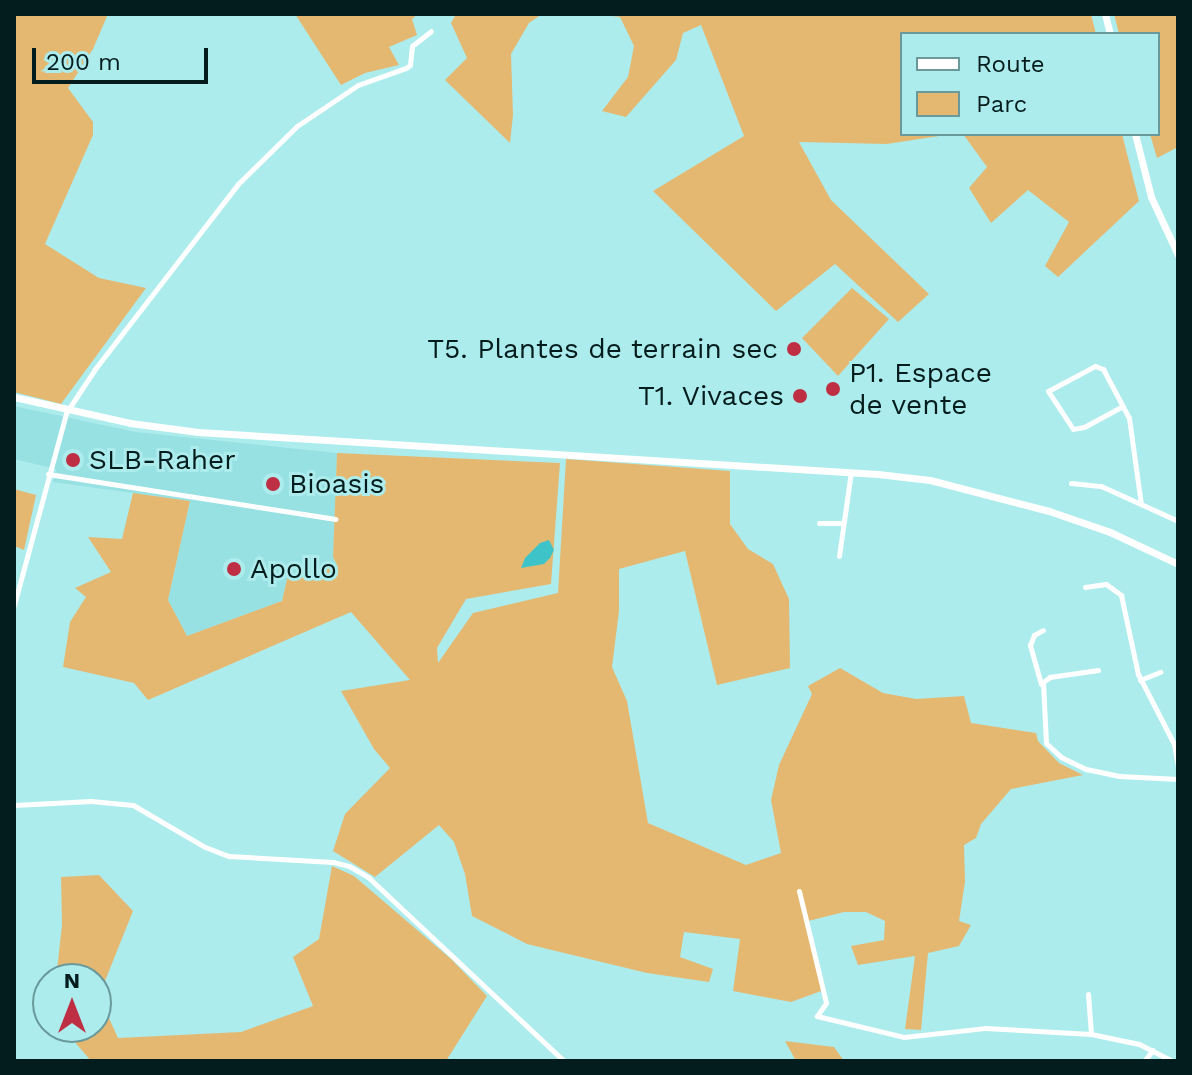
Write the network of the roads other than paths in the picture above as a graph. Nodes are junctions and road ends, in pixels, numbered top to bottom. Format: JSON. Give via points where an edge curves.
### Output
{"nodes":[{"id":1,"x":431,"y":31,"type":"dead end"},
{"id":2,"x":1136,"y":136,"type":"edge"},
{"id":3,"x":1178,"y":255,"type":"edge"},
{"id":4,"x":14,"y":397,"type":"edge"},
{"id":5,"x":1121,"y":407,"type":"junction"},
{"id":6,"x":68,"y":411,"type":"junction"},
{"id":7,"x":851,"y":472,"type":"junction"},
{"id":8,"x":48,"y":474,"type":"junction"},
{"id":9,"x":1071,"y":483,"type":"dead end"},
{"id":10,"x":1141,"y":504,"type":"junction"},
{"id":11,"x":335,"y":519,"type":"dead end"},
{"id":12,"x":1178,"y":521,"type":"edge"},
{"id":13,"x":819,"y":523,"type":"dead end"},
{"id":14,"x":842,"y":523,"type":"junction"},
{"id":15,"x":839,"y":556,"type":"dead end"},
{"id":16,"x":1178,"y":564,"type":"edge"},
{"id":17,"x":1085,"y":587,"type":"dead end"},
{"id":18,"x":14,"y":605,"type":"edge"},
{"id":19,"x":1043,"y":630,"type":"dead end"},
{"id":20,"x":1098,"y":670,"type":"dead end"},
{"id":21,"x":1160,"y":672,"type":"dead end"},
{"id":22,"x":1140,"y":680,"type":"junction"},
{"id":23,"x":1042,"y":685,"type":"junction"},
{"id":24,"x":1178,"y":766,"type":"edge"},
{"id":25,"x":1178,"y":779,"type":"edge"},
{"id":26,"x":14,"y":805,"type":"edge"},
{"id":27,"x":799,"y":891,"type":"dead end"},
{"id":28,"x":1088,"y":994,"type":"dead end"},
{"id":29,"x":1091,"y":1034,"type":"junction"},
{"id":30,"x":1153,"y":1050,"type":"junction"},
{"id":31,"x":564,"y":1061,"type":"edge"},
{"id":32,"x":1144,"y":1061,"type":"edge"},
{"id":33,"x":1172,"y":1061,"type":"edge"}],
"edges":[{"from":1,"to":6,"type":"street","via":[[412,46],[410,65],[358,85],[297,126],[238,184]]},
{"from":2,"to":3,"type":"main road","via":[[1151,197]]},
{"from":4,"to":6,"type":"main road"},
{"from":5,"to":5,"type":"street","via":[[1099,366],[1048,391],[1073,429]]},
{"from":5,"to":10,"type":"street","via":[[1132,430]]},
{"from":6,"to":7,"type":"main road","via":[[198,432]]},
{"from":6,"to":8,"type":"street"},
{"from":7,"to":14,"type":"street"},
{"from":7,"to":16,"type":"main road","via":[[930,480],[1049,511]]},
{"from":8,"to":11,"type":"street"},
{"from":8,"to":18,"type":"street"},
{"from":9,"to":10,"type":"street","via":[[1101,486]]},
{"from":10,"to":12,"type":"street"},
{"from":13,"to":14,"type":"street"},
{"from":14,"to":15,"type":"street"},
{"from":17,"to":22,"type":"street","via":[[1106,584],[1121,595]]},
{"from":19,"to":23,"type":"street","via":[[1030,645]]},
{"from":20,"to":23,"type":"street","via":[[1050,677]]},
{"from":21,"to":22,"type":"street"},
{"from":22,"to":24,"type":"street","via":[[1174,744]]},
{"from":23,"to":25,"type":"street","via":[[1044,737],[1061,757],[1107,774]]},
{"from":26,"to":31,"type":"street","via":[[133,805],[229,856],[333,862],[358,871]]},
{"from":27,"to":29,"type":"street","via":[[826,1003],[817,1016],[904,1037],[985,1028]]},
{"from":28,"to":29,"type":"street"},
{"from":29,"to":30,"type":"street"},
{"from":30,"to":32,"type":"street"},
{"from":30,"to":33,"type":"street"}]}
